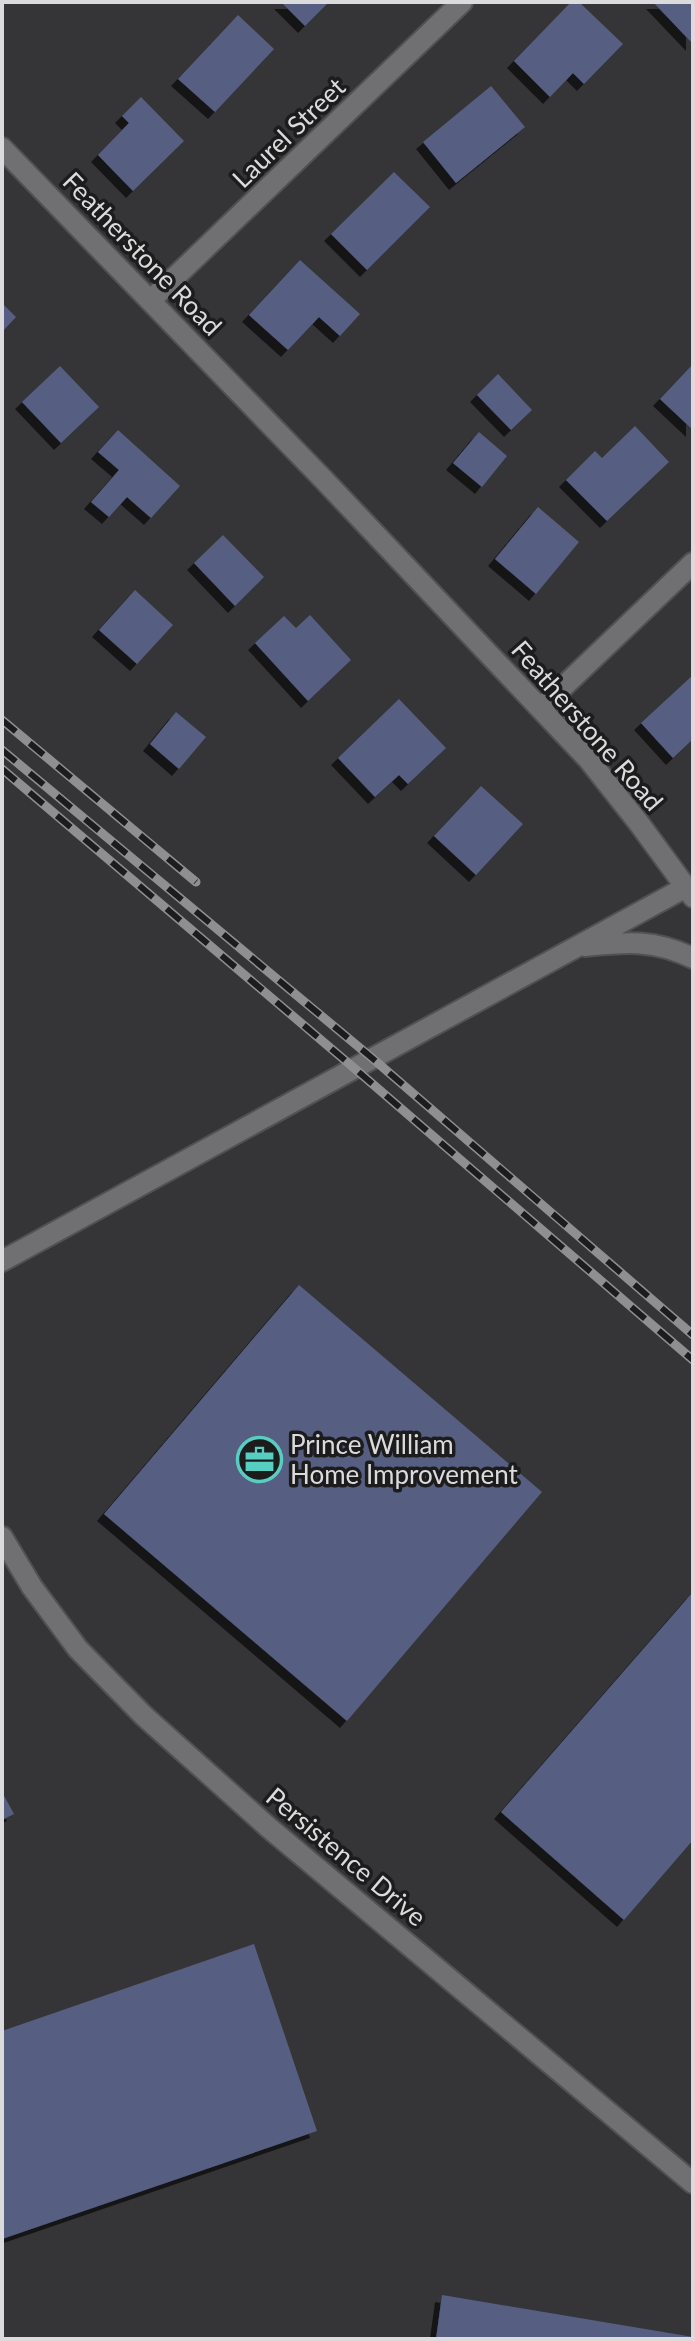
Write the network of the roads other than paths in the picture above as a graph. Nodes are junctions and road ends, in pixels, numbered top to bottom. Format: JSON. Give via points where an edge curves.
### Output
{"nodes":[{"id":1,"x":462,"y":2,"type":"edge"},
{"id":2,"x":2,"y":148,"type":"edge"},
{"id":3,"x":151,"y":300,"type":"junction"},
{"id":4,"x":693,"y":563,"type":"edge"},
{"id":5,"x":541,"y":708,"type":"junction"},
{"id":6,"x":689,"y":892,"type":"edge"},
{"id":7,"x":577,"y":946,"type":"junction"},
{"id":8,"x":693,"y":958,"type":"edge"},
{"id":9,"x":2,"y":1261,"type":"edge"},
{"id":10,"x":2,"y":1537,"type":"edge"},
{"id":11,"x":693,"y":2183,"type":"edge"}],
"edges":[{"from":1,"to":3,"type":"street","name":"Laurel Street"},
{"from":2,"to":3,"type":"street","name":"Featherstone Road"},
{"from":3,"to":5,"type":"street","name":"Featherstone Road"},
{"from":4,"to":5,"type":"street"},
{"from":5,"to":6,"type":"street","name":"Featherstone Road","via":[[612,787]]},
{"from":6,"to":7,"type":"street","name":"Featherstone Road"},
{"from":7,"to":8,"type":"street","via":[[647,943]]},
{"from":7,"to":9,"type":"street","name":"Featherstone Road"},
{"from":10,"to":11,"type":"street","name":"Persistence Drive","via":[[78,1649],[144,1716],[268,1827]]}]}
